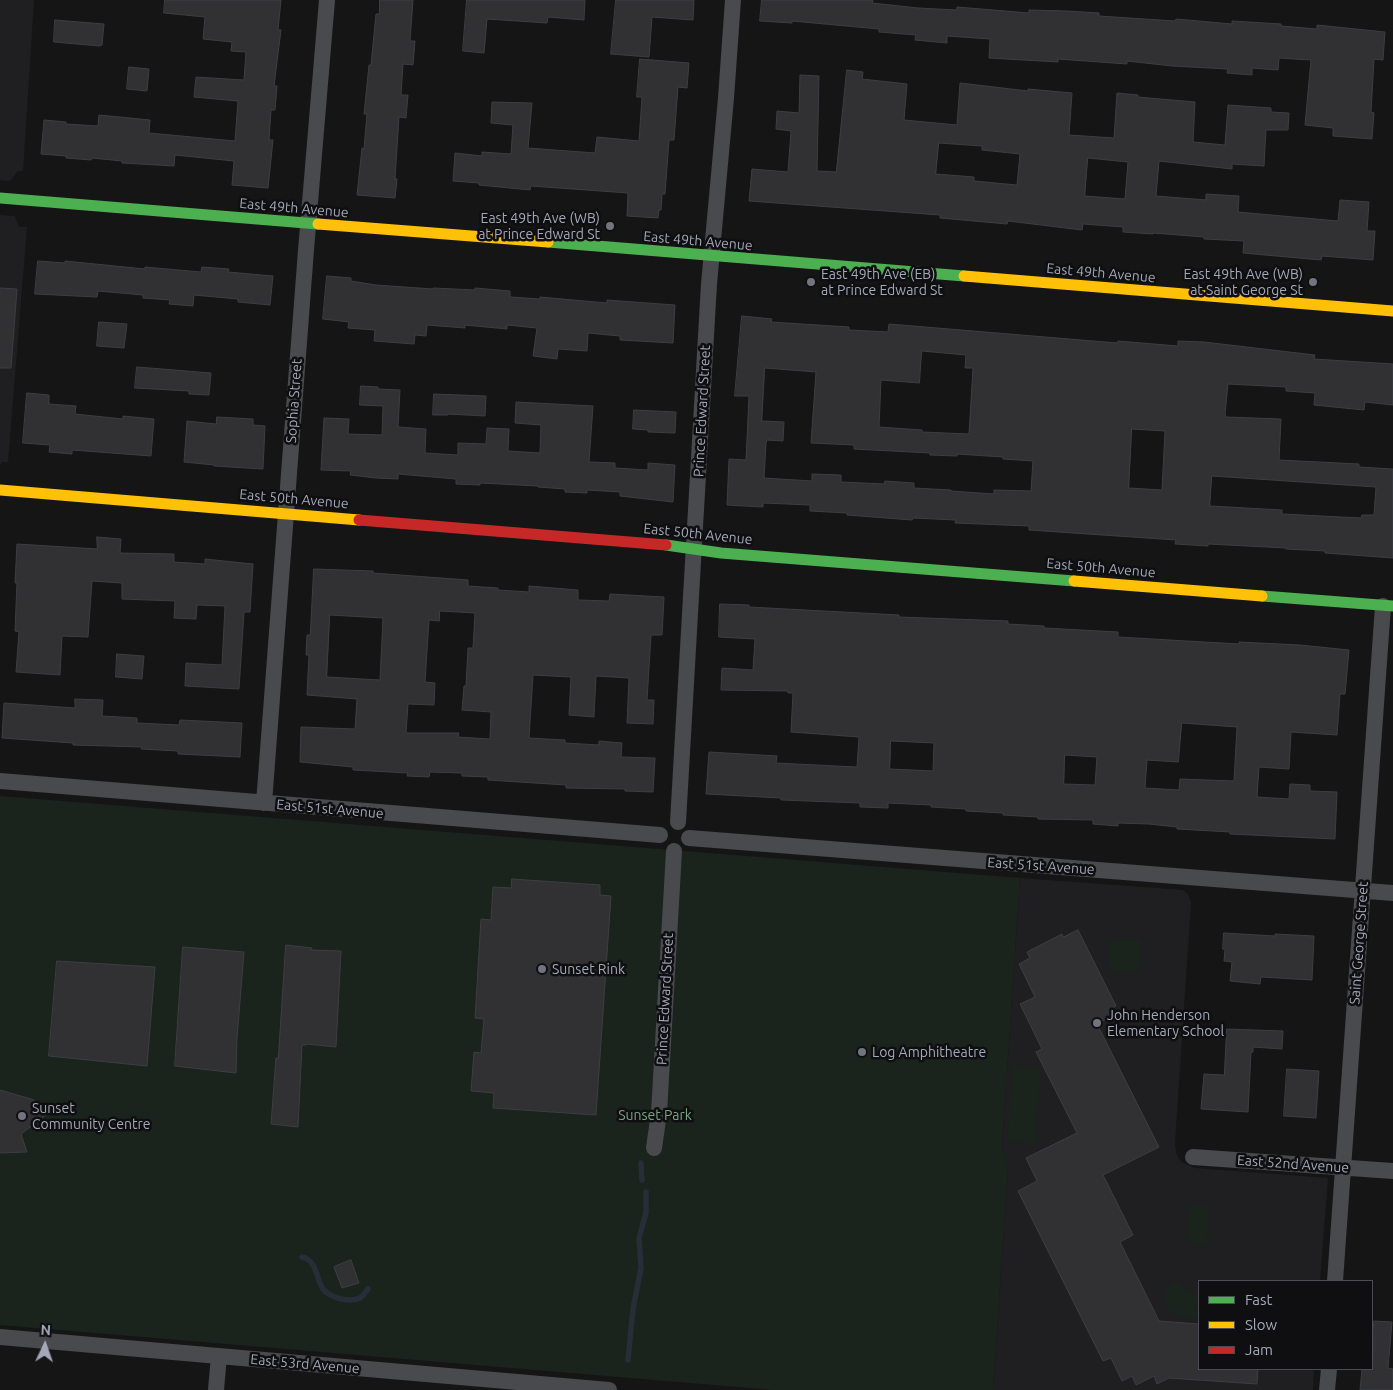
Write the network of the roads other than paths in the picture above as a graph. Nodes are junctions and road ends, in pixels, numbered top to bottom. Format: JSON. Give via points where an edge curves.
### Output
{"nodes":[{"id":1,"x":327,"y":0,"type":"edge"},
{"id":2,"x":733,"y":0,"type":"edge"},
{"id":3,"x":0,"y":198,"type":"edge"},
{"id":4,"x":308,"y":224,"type":"junction"},
{"id":5,"x":711,"y":257,"type":"junction"},
{"id":6,"x":1393,"y":311,"type":"edge"},
{"id":7,"x":0,"y":490,"type":"edge"},
{"id":8,"x":286,"y":513,"type":"junction"},
{"id":9,"x":694,"y":549,"type":"junction"},
{"id":10,"x":1388,"y":606,"type":"edge"},
{"id":11,"x":0,"y":781,"type":"edge"},
{"id":12,"x":264,"y":803,"type":"junction"},
{"id":13,"x":678,"y":822,"type":"junction"},
{"id":14,"x":660,"y":835,"type":"junction"},
{"id":15,"x":690,"y":838,"type":"junction"},
{"id":16,"x":674,"y":851,"type":"junction"},
{"id":17,"x":1362,"y":890,"type":"junction"},
{"id":18,"x":1393,"y":893,"type":"edge"},
{"id":19,"x":654,"y":1148,"type":"dead end"},
{"id":20,"x":1193,"y":1157,"type":"dead end"},
{"id":21,"x":1344,"y":1167,"type":"junction"},
{"id":22,"x":1393,"y":1171,"type":"edge"},
{"id":23,"x":1335,"y":1280,"type":"edge"},
{"id":24,"x":0,"y":1337,"type":"edge"},
{"id":25,"x":219,"y":1356,"type":"junction"},
{"id":26,"x":1329,"y":1370,"type":"edge"},
{"id":27,"x":216,"y":1390,"type":"edge"},
{"id":28,"x":610,"y":1390,"type":"edge"},
{"id":29,"x":1327,"y":1390,"type":"edge"}],
"edges":[{"from":1,"to":4,"type":"street","name":"Sophia Street"},
{"from":2,"to":5,"type":"street","name":"Prince Edward Street"},
{"from":3,"to":4,"type":"street","name":"East 49th Avenue"},
{"from":4,"to":5,"type":"street","name":"East 49th Avenue"},
{"from":4,"to":8,"type":"street","name":"Sophia Street"},
{"from":5,"to":6,"type":"street","name":"East 49th Avenue"},
{"from":5,"to":9,"type":"street","name":"Prince Edward Street"},
{"from":7,"to":8,"type":"street","name":"East 50th Avenue"},
{"from":8,"to":9,"type":"street","name":"East 50th Avenue","via":[[667,544]]},
{"from":8,"to":12,"type":"street","name":"Sophia Street"},
{"from":9,"to":10,"type":"street","name":"East 50th Avenue"},
{"from":9,"to":13,"type":"street","name":"Prince Edward Street"},
{"from":10,"to":17,"type":"street","name":"Saint George Street"},
{"from":11,"to":12,"type":"street","name":"East 51st Avenue"},
{"from":12,"to":14,"type":"street","name":"East 51st Avenue"},
{"from":13,"to":14,"type":"street","via":[[668,823]]},
{"from":13,"to":15,"type":"street","via":[[688,829]]},
{"from":14,"to":16,"type":"street","via":[[666,848]]},
{"from":15,"to":16,"type":"street","via":[[686,846]]},
{"from":15,"to":17,"type":"street","name":"East 51st Avenue"},
{"from":16,"to":19,"type":"street","name":"Prince Edward Street","via":[[659,1113]]},
{"from":17,"to":18,"type":"street","name":"East 51st Avenue"},
{"from":17,"to":21,"type":"street","name":"Saint George Street"},
{"from":20,"to":21,"type":"street","name":"East 52nd Avenue"},
{"from":21,"to":22,"type":"street","name":"East 52nd Avenue"},
{"from":21,"to":23,"type":"street","name":"Saint George Street"},
{"from":24,"to":25,"type":"street","name":"East 53rd Avenue"},
{"from":25,"to":27,"type":"street"},
{"from":25,"to":28,"type":"street","name":"East 53rd Avenue"},
{"from":26,"to":29,"type":"street"}]}
